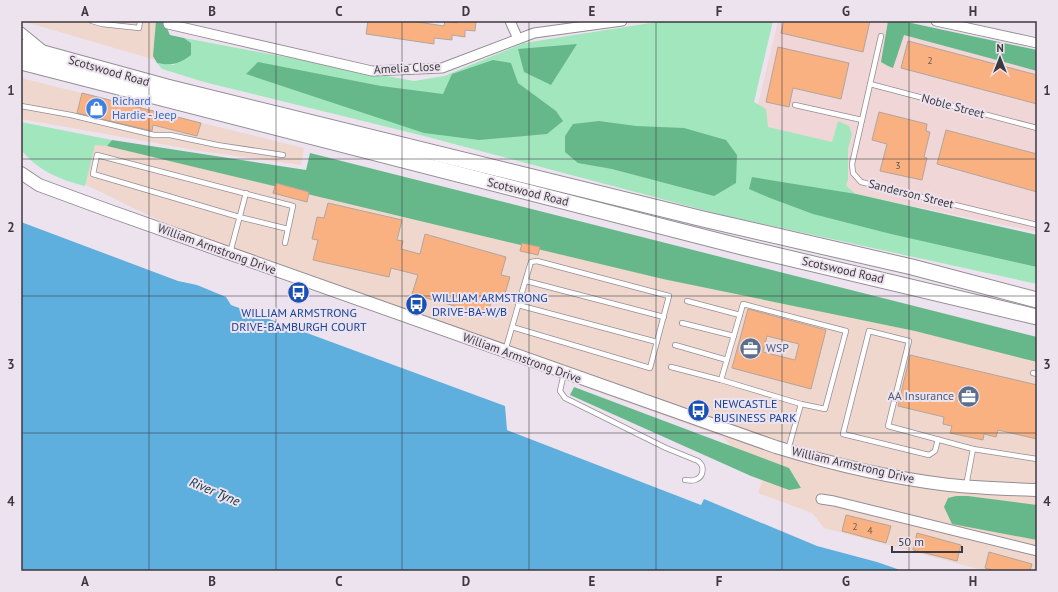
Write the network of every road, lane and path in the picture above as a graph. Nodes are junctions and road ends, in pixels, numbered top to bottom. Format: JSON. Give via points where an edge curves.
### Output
{"nodes":[{"id":1,"x":92,"y":21,"type":"edge"},
{"id":2,"x":140,"y":21,"type":"edge"},
{"id":3,"x":510,"y":21,"type":"edge"},
{"id":4,"x":622,"y":21,"type":"edge"},
{"id":5,"x":936,"y":21,"type":"edge"},
{"id":6,"x":168,"y":24,"type":"dead end"},
{"id":7,"x":192,"y":25,"type":"edge"},
{"id":8,"x":21,"y":32,"type":"edge"},
{"id":9,"x":881,"y":36,"type":"dead end"},
{"id":10,"x":518,"y":40,"type":"junction"},
{"id":11,"x":1037,"y":43,"type":"edge"},
{"id":12,"x":21,"y":47,"type":"edge"},
{"id":13,"x":46,"y":53,"type":"junction"},
{"id":14,"x":21,"y":62,"type":"edge"},
{"id":15,"x":870,"y":84,"type":"junction"},
{"id":16,"x":795,"y":104,"type":"dead end"},
{"id":17,"x":21,"y":106,"type":"edge"},
{"id":18,"x":862,"y":120,"type":"junction"},
{"id":19,"x":1037,"y":128,"type":"edge"},
{"id":20,"x":283,"y":155,"type":"dead end"},
{"id":21,"x":21,"y":172,"type":"edge"},
{"id":22,"x":246,"y":193,"type":"junction"},
{"id":23,"x":240,"y":217,"type":"junction"},
{"id":24,"x":1037,"y":226,"type":"edge"},
{"id":25,"x":288,"y":229,"type":"junction"},
{"id":26,"x":285,"y":243,"type":"dead end"},
{"id":27,"x":230,"y":254,"type":"junction"},
{"id":28,"x":526,"y":281,"type":"junction"},
{"id":29,"x":1037,"y":300,"type":"edge"},
{"id":30,"x":687,"y":301,"type":"dead end"},
{"id":31,"x":518,"y":306,"type":"junction"},
{"id":32,"x":740,"y":315,"type":"junction"},
{"id":33,"x":664,"y":317,"type":"junction"},
{"id":34,"x":1037,"y":317,"type":"edge"},
{"id":35,"x":682,"y":323,"type":"dead end"},
{"id":36,"x":512,"y":327,"type":"junction"},
{"id":37,"x":734,"y":336,"type":"junction"},
{"id":38,"x":657,"y":342,"type":"junction"},
{"id":39,"x":675,"y":344,"type":"dead end"},
{"id":40,"x":505,"y":351,"type":"junction"},
{"id":41,"x":727,"y":360,"type":"junction"},
{"id":42,"x":671,"y":367,"type":"dead end"},
{"id":43,"x":564,"y":373,"type":"junction"},
{"id":44,"x":721,"y":380,"type":"junction"},
{"id":45,"x":801,"y":404,"type":"junction"},
{"id":46,"x":938,"y":439,"type":"junction"},
{"id":47,"x":973,"y":449,"type":"junction"},
{"id":48,"x":788,"y":450,"type":"junction"},
{"id":49,"x":1037,"y":459,"type":"edge"},
{"id":50,"x":685,"y":480,"type":"dead end"},
{"id":51,"x":966,"y":486,"type":"junction"},
{"id":52,"x":1037,"y":490,"type":"edge"},
{"id":53,"x":821,"y":498,"type":"dead end"},
{"id":54,"x":1037,"y":551,"type":"edge"}],
"edges":[{"from":1,"to":2,"type":"lane","via":[[139,28]]},
{"from":3,"to":10,"type":"street"},
{"from":4,"to":10,"type":"street","name":"Amelia Close","via":[[534,34]]},
{"from":5,"to":11,"type":"street"},
{"from":6,"to":7,"type":"street","name":"Amelia Close"},
{"from":7,"to":10,"type":"street","name":"Amelia Close","via":[[372,71],[442,68]]},
{"from":8,"to":13,"type":"street"},
{"from":9,"to":15,"type":"lane","name":"Sanderson Street"},
{"from":12,"to":13,"type":"main road","name":"Scotswood Road"},
{"from":13,"to":29,"type":"main road","name":"Scotswood Road","via":[[175,89],[703,219],[912,267]]},
{"from":14,"to":34,"type":"main road","name":"Scotswood Road","via":[[746,248]]},
{"from":15,"to":18,"type":"lane","name":"Sanderson Street"},
{"from":15,"to":19,"type":"lane","name":"Noble Street"},
{"from":16,"to":18,"type":"lane"},
{"from":17,"to":20,"type":"lane","via":[[148,134],[170,135]]},
{"from":18,"to":24,"type":"lane","name":"Sanderson Street","via":[[852,164],[854,173],[861,182]]},
{"from":21,"to":27,"type":"street","name":"William Armstrong Drive","via":[[39,184]]},
{"from":22,"to":23,"type":"lane"},
{"from":22,"to":23,"type":"lane","via":[[97,155],[93,174]]},
{"from":22,"to":25,"type":"lane","via":[[293,206]]},
{"from":23,"to":25,"type":"lane"},
{"from":23,"to":27,"type":"lane"},
{"from":25,"to":26,"type":"lane"},
{"from":27,"to":40,"type":"street","name":"William Armstrong Drive"},
{"from":28,"to":31,"type":"lane"},
{"from":28,"to":33,"type":"lane"},
{"from":28,"to":33,"type":"lane","via":[[531,262],[537,261],[670,296]]},
{"from":30,"to":32,"type":"lane"},
{"from":31,"to":36,"type":"lane"},
{"from":31,"to":38,"type":"lane"},
{"from":32,"to":37,"type":"lane"},
{"from":32,"to":45,"type":"lane","via":[[743,304],[846,331],[825,409]]},
{"from":33,"to":38,"type":"lane"},
{"from":35,"to":37,"type":"lane"},
{"from":36,"to":38,"type":"lane","via":[[650,368]]},
{"from":36,"to":40,"type":"lane"},
{"from":37,"to":41,"type":"lane"},
{"from":39,"to":41,"type":"lane"},
{"from":40,"to":43,"type":"street","name":"William Armstrong Drive"},
{"from":41,"to":44,"type":"lane"},
{"from":42,"to":44,"type":"lane"},
{"from":43,"to":48,"type":"street","name":"William Armstrong Drive"},
{"from":43,"to":50,"type":"lane","via":[[560,391],[565,398],[701,463],[701,476]]},
{"from":44,"to":45,"type":"lane"},
{"from":45,"to":48,"type":"lane"},
{"from":46,"to":46,"type":"lane","via":[[888,426],[909,341],[869,331],[843,434],[929,455],[935,451]]},
{"from":46,"to":47,"type":"lane"},
{"from":47,"to":49,"type":"lane"},
{"from":47,"to":51,"type":"lane"},
{"from":48,"to":51,"type":"street","name":"William Armstrong Drive","via":[[854,468],[921,481]]},
{"from":51,"to":52,"type":"street","name":"William Armstrong Drive"},
{"from":53,"to":54,"type":"street"}]}
